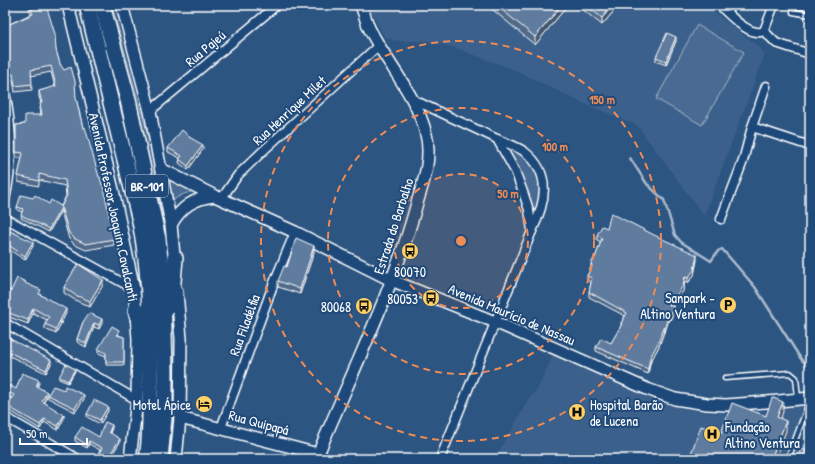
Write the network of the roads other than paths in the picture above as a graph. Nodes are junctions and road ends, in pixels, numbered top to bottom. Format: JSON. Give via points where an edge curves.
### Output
{"nodes":[{"id":1,"x":68,"y":5,"type":"edge"},
{"id":2,"x":87,"y":5,"type":"edge"},
{"id":3,"x":102,"y":5,"type":"edge"},
{"id":4,"x":122,"y":5,"type":"edge"},
{"id":5,"x":277,"y":5,"type":"edge"},
{"id":6,"x":361,"y":5,"type":"edge"},
{"id":7,"x":719,"y":5,"type":"edge"},
{"id":8,"x":774,"y":5,"type":"edge"},
{"id":9,"x":793,"y":12,"type":"dead end"},
{"id":10,"x":810,"y":15,"type":"edge"},
{"id":11,"x":764,"y":31,"type":"junction"},
{"id":12,"x":379,"y":45,"type":"junction"},
{"id":13,"x":810,"y":54,"type":"edge"},
{"id":14,"x":766,"y":86,"type":"dead end"},
{"id":15,"x":5,"y":92,"type":"edge"},
{"id":16,"x":414,"y":100,"type":"junction"},
{"id":17,"x":150,"y":111,"type":"junction"},
{"id":18,"x":7,"y":119,"type":"edge"},
{"id":19,"x":752,"y":127,"type":"junction"},
{"id":20,"x":497,"y":139,"type":"junction"},
{"id":21,"x":810,"y":146,"type":"edge"},
{"id":22,"x":161,"y":168,"type":"junction"},
{"id":23,"x":219,"y":197,"type":"junction"},
{"id":24,"x":5,"y":200,"type":"edge"},
{"id":25,"x":5,"y":218,"type":"edge"},
{"id":26,"x":721,"y":219,"type":"dead end"},
{"id":27,"x":171,"y":225,"type":"junction"},
{"id":28,"x":532,"y":231,"type":"junction"},
{"id":29,"x":295,"y":232,"type":"junction"},
{"id":30,"x":175,"y":258,"type":"junction"},
{"id":31,"x":391,"y":280,"type":"junction"},
{"id":32,"x":134,"y":289,"type":"junction"},
{"id":33,"x":136,"y":310,"type":"junction"},
{"id":34,"x":495,"y":322,"type":"junction"},
{"id":35,"x":5,"y":324,"type":"edge"},
{"id":36,"x":151,"y":364,"type":"junction"},
{"id":37,"x":165,"y":371,"type":"junction"},
{"id":38,"x":725,"y":378,"type":"dead end"},
{"id":39,"x":798,"y":399,"type":"junction"},
{"id":40,"x":810,"y":399,"type":"edge"},
{"id":41,"x":137,"y":400,"type":"junction"},
{"id":42,"x":5,"y":417,"type":"edge"},
{"id":43,"x":180,"y":418,"type":"junction"},
{"id":44,"x":221,"y":428,"type":"junction"},
{"id":45,"x":317,"y":456,"type":"edge"},
{"id":46,"x":78,"y":459,"type":"edge"},
{"id":47,"x":130,"y":459,"type":"edge"},
{"id":48,"x":147,"y":459,"type":"edge"},
{"id":49,"x":160,"y":459,"type":"edge"},
{"id":50,"x":176,"y":459,"type":"edge"},
{"id":51,"x":329,"y":459,"type":"edge"},
{"id":52,"x":440,"y":459,"type":"edge"},
{"id":53,"x":788,"y":459,"type":"edge"}],
"edges":[{"from":1,"to":32,"type":"main road","name":"Avenida Professor Joaquim Cavalcanti"},
{"from":2,"to":36,"type":"highway","name":"Avenida Professor Joaquim Cavalcanti","number":"BR-101","via":[[146,250]]},
{"from":3,"to":37,"type":"highway","name":"Avenida Professor Joaquim Cavalcanti","number":"BR-101","via":[[128,100],[158,239],[163,290]]},
{"from":4,"to":17,"type":"main road"},
{"from":5,"to":17,"type":"street","name":"Rua Pajeú"},
{"from":6,"to":12,"type":"main road","name":"Estrada do Barbalho"},
{"from":7,"to":11,"type":"street","via":[[748,30],[757,33]]},
{"from":8,"to":11,"type":"street"},
{"from":9,"to":10,"type":"lane"},
{"from":11,"to":13,"type":"street","via":[[776,42]]},
{"from":12,"to":16,"type":"main road","name":"Estrada do Barbalho"},
{"from":12,"to":23,"type":"street","name":"Rua Henrique Milet","via":[[264,150]]},
{"from":14,"to":19,"type":"street"},
{"from":15,"to":18,"type":"street"},
{"from":16,"to":20,"type":"street"},
{"from":16,"to":31,"type":"main road","name":"Estrada do Barbalho","via":[[427,135],[426,172],[411,225]]},
{"from":17,"to":22,"type":"main road"},
{"from":18,"to":24,"type":"street","via":[[10,164]]},
{"from":19,"to":21,"type":"street"},
{"from":19,"to":26,"type":"street","via":[[743,161]]},
{"from":20,"to":28,"type":"street","via":[[515,171],[523,192]]},
{"from":20,"to":28,"type":"street","via":[[524,151],[540,169],[544,192]]},
{"from":22,"to":23,"type":"main road","name":"Avenida Maurício de Nassau"},
{"from":22,"to":27,"type":"main road"},
{"from":23,"to":27,"type":"main road","via":[[204,197],[194,201],[184,207]]},
{"from":23,"to":29,"type":"main road","name":"Avenida Maurício de Nassau"},
{"from":25,"to":32,"type":"street"},
{"from":27,"to":30,"type":"main road"},
{"from":28,"to":34,"type":"street"},
{"from":29,"to":31,"type":"main road","name":"Avenida Maurício de Nassau"},
{"from":29,"to":44,"type":"street","name":"Rua Filadélfia","via":[[272,285]]},
{"from":30,"to":37,"type":"highway"},
{"from":30,"to":43,"type":"main road","via":[[181,339]]},
{"from":31,"to":34,"type":"main road","name":"Avenida Maurício de Nassau"},
{"from":31,"to":45,"type":"main road","name":"Estrada do Barbalho"},
{"from":32,"to":33,"type":"main road","name":"Avenida Professor Joaquim Cavalcanti"},
{"from":33,"to":36,"type":"highway"},
{"from":33,"to":41,"type":"main road","name":"Avenida Professor Joaquim Cavalcanti"},
{"from":34,"to":39,"type":"main road","name":"Avenida Maurício de Nassau","via":[[675,399],[726,405]]},
{"from":34,"to":52,"type":"street"},
{"from":35,"to":41,"type":"street"},
{"from":36,"to":48,"type":"highway","number":"BR-101"},
{"from":37,"to":49,"type":"highway","number":"BR-101","via":[[165,408]]},
{"from":38,"to":39,"type":"lane","via":[[792,373],[796,378]]},
{"from":39,"to":40,"type":"main road","name":"Avenida Maurício de Nassau"},
{"from":40,"to":53,"type":"lane"},
{"from":41,"to":47,"type":"main road","name":"Avenida Professor Joaquim Cavalcanti"},
{"from":42,"to":46,"type":"street"},
{"from":43,"to":44,"type":"main road","name":"Rua Quipapá"},
{"from":43,"to":50,"type":"main road"},
{"from":44,"to":45,"type":"main road","name":"Rua Quipapá"},
{"from":45,"to":51,"type":"street","name":"Rua Quipapá"}]}
